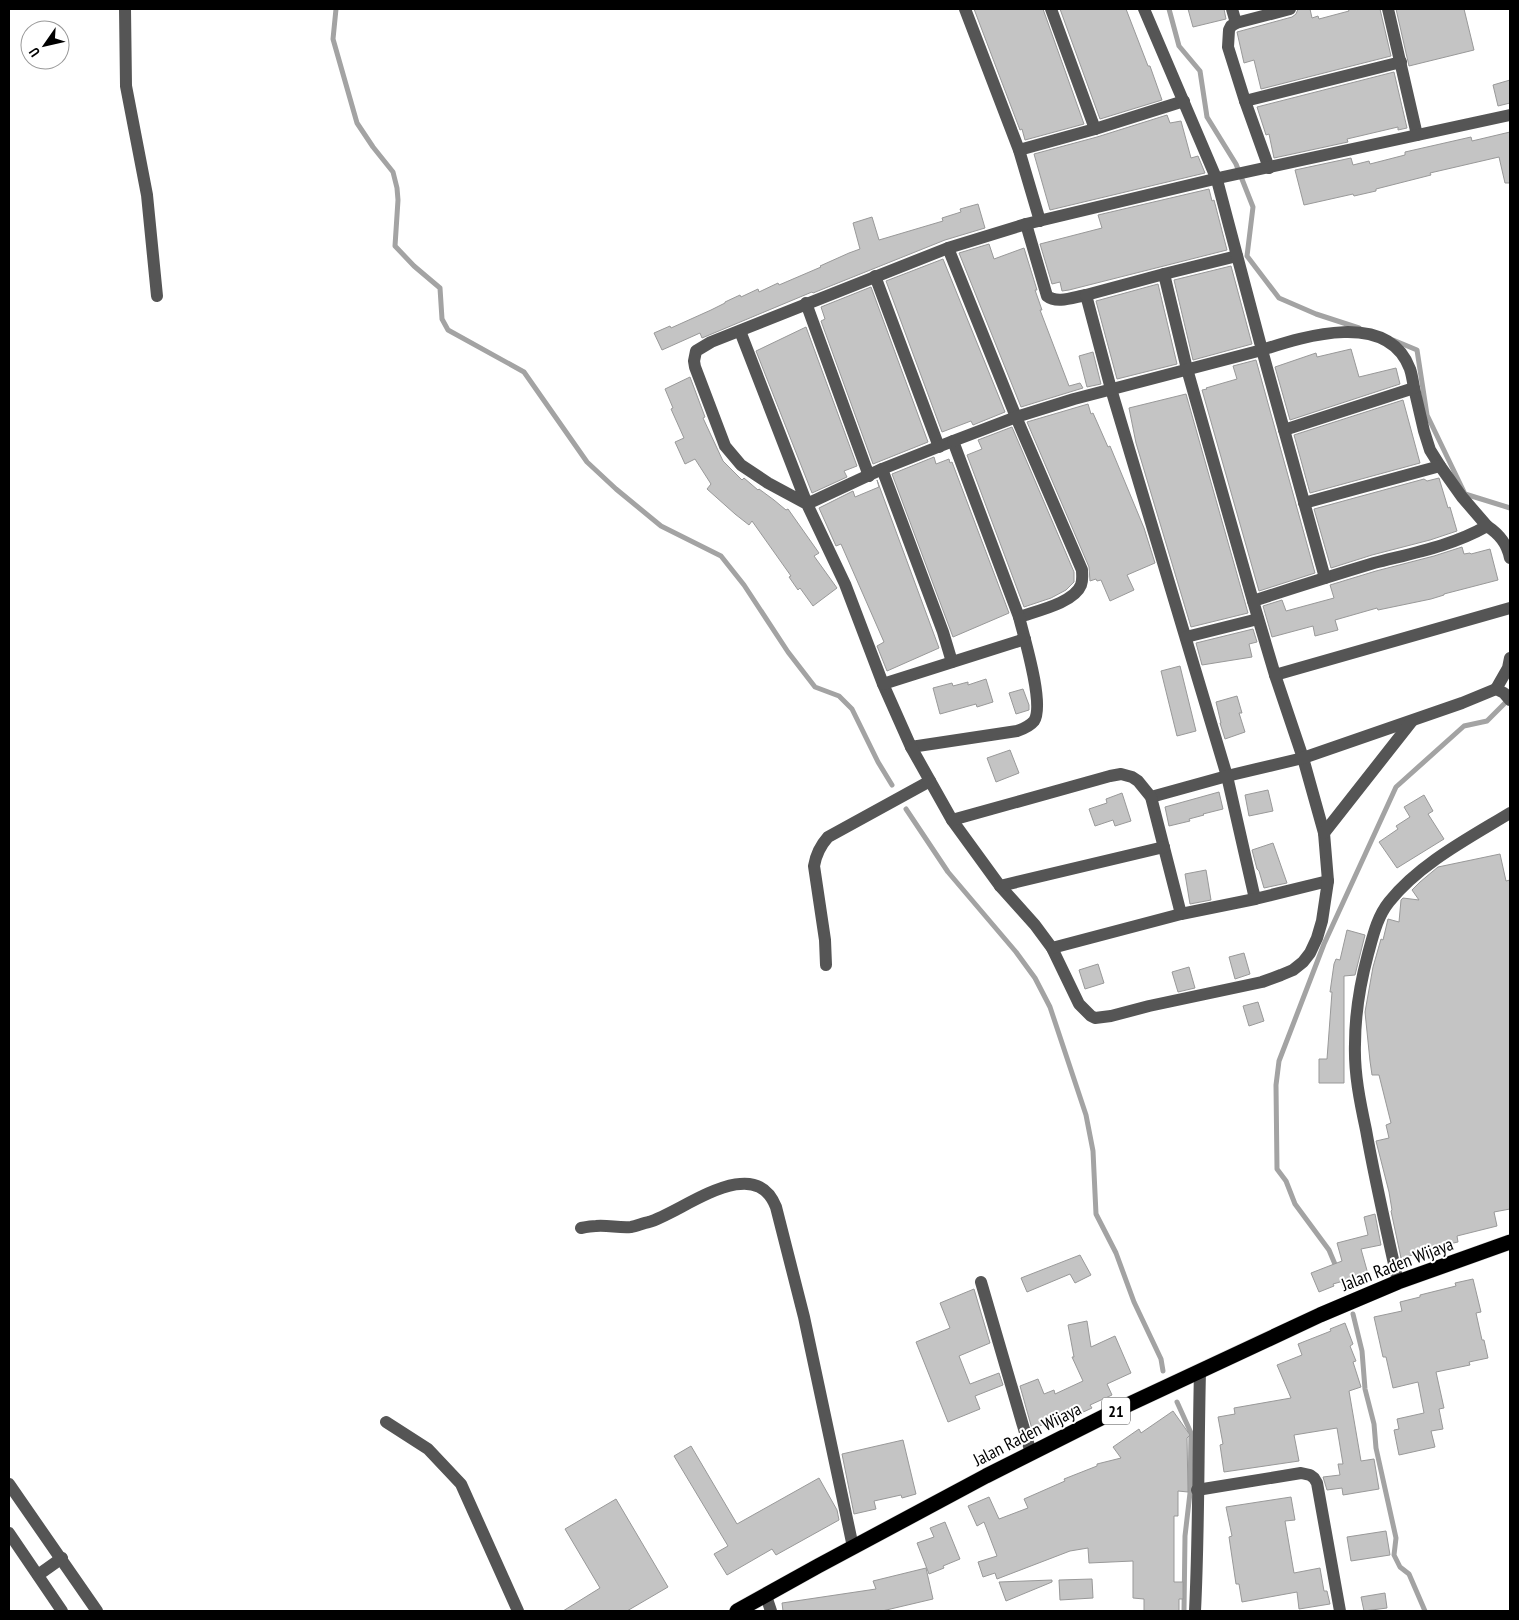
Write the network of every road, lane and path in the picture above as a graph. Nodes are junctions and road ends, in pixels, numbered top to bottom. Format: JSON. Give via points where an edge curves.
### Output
{"nodes":[{"id":1,"x":125,"y":9,"type":"edge"},
{"id":2,"x":964,"y":9,"type":"edge"},
{"id":3,"x":1051,"y":9,"type":"edge"},
{"id":4,"x":1144,"y":9,"type":"edge"},
{"id":5,"x":1232,"y":9,"type":"edge"},
{"id":6,"x":1290,"y":9,"type":"edge"},
{"id":7,"x":1388,"y":9,"type":"edge"},
{"id":8,"x":1236,"y":23,"type":"junction"},
{"id":9,"x":1401,"y":62,"type":"junction"},
{"id":10,"x":1184,"y":101,"type":"junction"},
{"id":11,"x":1244,"y":101,"type":"junction"},
{"id":12,"x":1510,"y":115,"type":"edge"},
{"id":13,"x":1095,"y":128,"type":"junction"},
{"id":14,"x":1416,"y":135,"type":"junction"},
{"id":15,"x":1019,"y":150,"type":"junction"},
{"id":16,"x":1265,"y":168,"type":"junction"},
{"id":17,"x":1220,"y":179,"type":"junction"},
{"id":18,"x":1040,"y":221,"type":"junction"},
{"id":19,"x":1026,"y":224,"type":"junction"},
{"id":20,"x":948,"y":248,"type":"junction"},
{"id":21,"x":1238,"y":256,"type":"junction"},
{"id":22,"x":1164,"y":274,"type":"junction"},
{"id":23,"x":874,"y":276,"type":"junction"},
{"id":24,"x":157,"y":296,"type":"dead end"},
{"id":25,"x":1086,"y":296,"type":"junction"},
{"id":26,"x":806,"y":303,"type":"junction"},
{"id":27,"x":740,"y":331,"type":"junction"},
{"id":28,"x":1262,"y":350,"type":"junction"},
{"id":29,"x":1187,"y":369,"type":"junction"},
{"id":30,"x":1414,"y":388,"type":"junction"},
{"id":31,"x":1111,"y":389,"type":"junction"},
{"id":32,"x":1016,"y":417,"type":"junction"},
{"id":33,"x":1284,"y":430,"type":"junction"},
{"id":34,"x":953,"y":442,"type":"junction"},
{"id":35,"x":939,"y":446,"type":"junction"},
{"id":36,"x":1440,"y":466,"type":"junction"},
{"id":37,"x":882,"y":469,"type":"junction"},
{"id":38,"x":869,"y":476,"type":"junction"},
{"id":39,"x":1304,"y":503,"type":"junction"},
{"id":40,"x":807,"y":504,"type":"junction"},
{"id":41,"x":1487,"y":526,"type":"junction"},
{"id":42,"x":1510,"y":558,"type":"edge"},
{"id":43,"x":1325,"y":578,"type":"junction"},
{"id":44,"x":1253,"y":601,"type":"junction"},
{"id":45,"x":1510,"y":608,"type":"edge"},
{"id":46,"x":1019,"y":617,"type":"junction"},
{"id":47,"x":1258,"y":619,"type":"junction"},
{"id":48,"x":1186,"y":637,"type":"junction"},
{"id":49,"x":1025,"y":638,"type":"junction"},
{"id":50,"x":1510,"y":658,"type":"edge"},
{"id":51,"x":952,"y":662,"type":"junction"},
{"id":52,"x":1275,"y":675,"type":"junction"},
{"id":53,"x":884,"y":684,"type":"junction"},
{"id":54,"x":1504,"y":694,"type":"edge"},
{"id":55,"x":1412,"y":721,"type":"junction"},
{"id":56,"x":911,"y":747,"type":"junction"},
{"id":57,"x":1304,"y":758,"type":"junction"},
{"id":58,"x":1227,"y":776,"type":"junction"},
{"id":59,"x":930,"y":782,"type":"junction"},
{"id":60,"x":1151,"y":797,"type":"junction"},
{"id":61,"x":1510,"y":813,"type":"edge"},
{"id":62,"x":952,"y":820,"type":"junction"},
{"id":63,"x":1324,"y":833,"type":"junction"},
{"id":64,"x":1164,"y":847,"type":"junction"},
{"id":65,"x":1328,"y":881,"type":"junction"},
{"id":66,"x":1000,"y":886,"type":"junction"},
{"id":67,"x":1255,"y":898,"type":"junction"},
{"id":68,"x":1181,"y":914,"type":"junction"},
{"id":69,"x":1052,"y":948,"type":"junction"},
{"id":70,"x":826,"y":965,"type":"dead end"},
{"id":71,"x":581,"y":1228,"type":"dead end"},
{"id":72,"x":1510,"y":1242,"type":"edge"},
{"id":73,"x":981,"y":1282,"type":"dead end"},
{"id":74,"x":1398,"y":1282,"type":"junction"},
{"id":75,"x":1200,"y":1371,"type":"junction"},
{"id":76,"x":386,"y":1422,"type":"dead end"},
{"id":77,"x":1031,"y":1453,"type":"junction"},
{"id":78,"x":9,"y":1484,"type":"edge"},
{"id":79,"x":1197,"y":1490,"type":"junction"},
{"id":80,"x":9,"y":1533,"type":"edge"},
{"id":81,"x":853,"y":1547,"type":"junction"},
{"id":82,"x":62,"y":1558,"type":"junction"},
{"id":83,"x":38,"y":1575,"type":"junction"},
{"id":84,"x":766,"y":1596,"type":"junction"},
{"id":85,"x":62,"y":1611,"type":"edge"},
{"id":86,"x":97,"y":1611,"type":"edge"},
{"id":87,"x":518,"y":1611,"type":"edge"},
{"id":88,"x":738,"y":1611,"type":"edge"},
{"id":89,"x":771,"y":1611,"type":"edge"},
{"id":90,"x":1196,"y":1611,"type":"edge"},
{"id":91,"x":1340,"y":1611,"type":"edge"}],
"edges":[{"from":1,"to":24,"type":"street","via":[[126,86],[147,194]]},
{"from":2,"to":15,"type":"street"},
{"from":3,"to":13,"type":"street"},
{"from":4,"to":10,"type":"street"},
{"from":5,"to":8,"type":"street"},
{"from":6,"to":8,"type":"street"},
{"from":7,"to":9,"type":"street"},
{"from":8,"to":11,"type":"street","via":[[1229,30],[1228,47]]},
{"from":9,"to":11,"type":"street"},
{"from":9,"to":14,"type":"street"},
{"from":10,"to":13,"type":"street"},
{"from":10,"to":17,"type":"street"},
{"from":11,"to":16,"type":"street"},
{"from":12,"to":14,"type":"street"},
{"from":13,"to":15,"type":"street"},
{"from":14,"to":16,"type":"street"},
{"from":15,"to":18,"type":"street"},
{"from":16,"to":17,"type":"street"},
{"from":17,"to":18,"type":"street"},
{"from":17,"to":21,"type":"street"},
{"from":18,"to":19,"type":"street"},
{"from":19,"to":20,"type":"street"},
{"from":19,"to":25,"type":"street","via":[[1047,296],[1056,300]]},
{"from":20,"to":23,"type":"street"},
{"from":20,"to":32,"type":"street"},
{"from":21,"to":22,"type":"street"},
{"from":21,"to":28,"type":"street"},
{"from":22,"to":25,"type":"street"},
{"from":22,"to":29,"type":"street"},
{"from":23,"to":26,"type":"street"},
{"from":23,"to":35,"type":"street"},
{"from":25,"to":31,"type":"street"},
{"from":26,"to":27,"type":"street"},
{"from":26,"to":38,"type":"street"},
{"from":27,"to":40,"type":"street"},
{"from":27,"to":40,"type":"street","via":[[696,350],[694,361],[725,446],[742,466]]},
{"from":28,"to":29,"type":"street"},
{"from":28,"to":30,"type":"street","via":[[1318,334],[1346,331],[1368,334],[1398,350],[1410,369]]},
{"from":28,"to":33,"type":"street"},
{"from":29,"to":31,"type":"street"},
{"from":29,"to":44,"type":"street"},
{"from":30,"to":33,"type":"street"},
{"from":30,"to":36,"type":"street","via":[[1430,450]]},
{"from":31,"to":32,"type":"street"},
{"from":31,"to":48,"type":"street"},
{"from":32,"to":34,"type":"street"},
{"from":32,"to":46,"type":"street","via":[[1082,570],[1083,580],[1081,587],[1065,601]]},
{"from":33,"to":39,"type":"street"},
{"from":34,"to":35,"type":"street"},
{"from":34,"to":46,"type":"street"},
{"from":35,"to":37,"type":"street"},
{"from":36,"to":39,"type":"street"},
{"from":36,"to":41,"type":"street"},
{"from":37,"to":38,"type":"street"},
{"from":37,"to":51,"type":"street"},
{"from":38,"to":40,"type":"street"},
{"from":39,"to":43,"type":"street"},
{"from":40,"to":53,"type":"street","via":[[845,584]]},
{"from":41,"to":42,"type":"street","via":[[1504,542]]},
{"from":41,"to":43,"type":"street","via":[[1447,544]]},
{"from":43,"to":44,"type":"street"},
{"from":44,"to":47,"type":"street"},
{"from":45,"to":52,"type":"street"},
{"from":46,"to":49,"type":"street"},
{"from":47,"to":48,"type":"street"},
{"from":47,"to":52,"type":"street"},
{"from":48,"to":58,"type":"street"},
{"from":49,"to":51,"type":"street"},
{"from":49,"to":56,"type":"street","via":[[1038,700],[1034,721],[1017,731]]},
{"from":50,"to":54,"type":"street"},
{"from":51,"to":53,"type":"street"},
{"from":52,"to":57,"type":"street"},
{"from":53,"to":56,"type":"street"},
{"from":54,"to":55,"type":"street","via":[[1462,703]]},
{"from":55,"to":57,"type":"street"},
{"from":55,"to":63,"type":"street"},
{"from":56,"to":59,"type":"street"},
{"from":57,"to":58,"type":"street"},
{"from":57,"to":63,"type":"street"},
{"from":58,"to":60,"type":"street"},
{"from":58,"to":67,"type":"street"},
{"from":59,"to":62,"type":"street"},
{"from":59,"to":70,"type":"street","via":[[828,837],[820,846],[814,866]]},
{"from":60,"to":62,"type":"street","via":[[1138,781],[1121,774]]},
{"from":60,"to":64,"type":"street"},
{"from":61,"to":74,"type":"street","via":[[1441,856],[1401,888],[1387,904],[1375,928],[1363,972],[1355,1045],[1359,1094]]},
{"from":62,"to":66,"type":"street"},
{"from":63,"to":65,"type":"street"},
{"from":64,"to":66,"type":"street"},
{"from":64,"to":68,"type":"street"},
{"from":65,"to":67,"type":"street"},
{"from":65,"to":69,"type":"street","via":[[1322,921],[1310,953],[1293,970],[1262,982],[1095,1018],[1079,1004]]},
{"from":66,"to":69,"type":"street"},
{"from":67,"to":68,"type":"street"},
{"from":68,"to":69,"type":"street"},
{"from":71,"to":81,"type":"street","via":[[632,1226],[652,1221],[726,1186],[755,1185],[764,1188],[771,1196],[779,1215],[804,1317]]},
{"from":72,"to":74,"type":"highway","name":"Jalan Raden Wijaya","number":"21"},
{"from":73,"to":77,"type":"street"},
{"from":74,"to":75,"type":"highway","name":"Jalan Raden Wijaya","number":"21"},
{"from":75,"to":77,"type":"highway","name":"Jalan Raden Wijaya","number":"21"},
{"from":75,"to":79,"type":"street"},
{"from":76,"to":87,"type":"street","via":[[428,1449],[461,1484]]},
{"from":77,"to":81,"type":"highway","name":"Jalan Raden Wijaya","number":"21"},
{"from":78,"to":82,"type":"street"},
{"from":79,"to":90,"type":"street"},
{"from":79,"to":91,"type":"street","via":[[1301,1473],[1314,1478]]},
{"from":80,"to":83,"type":"street"},
{"from":81,"to":84,"type":"highway","name":"Jalan Raden Wijaya","number":"21"},
{"from":82,"to":83,"type":"street"},
{"from":82,"to":86,"type":"street"},
{"from":83,"to":85,"type":"street"},
{"from":84,"to":88,"type":"highway","name":"Jalan Raden Wijaya","number":"21"},
{"from":84,"to":89,"type":"street"}]}
